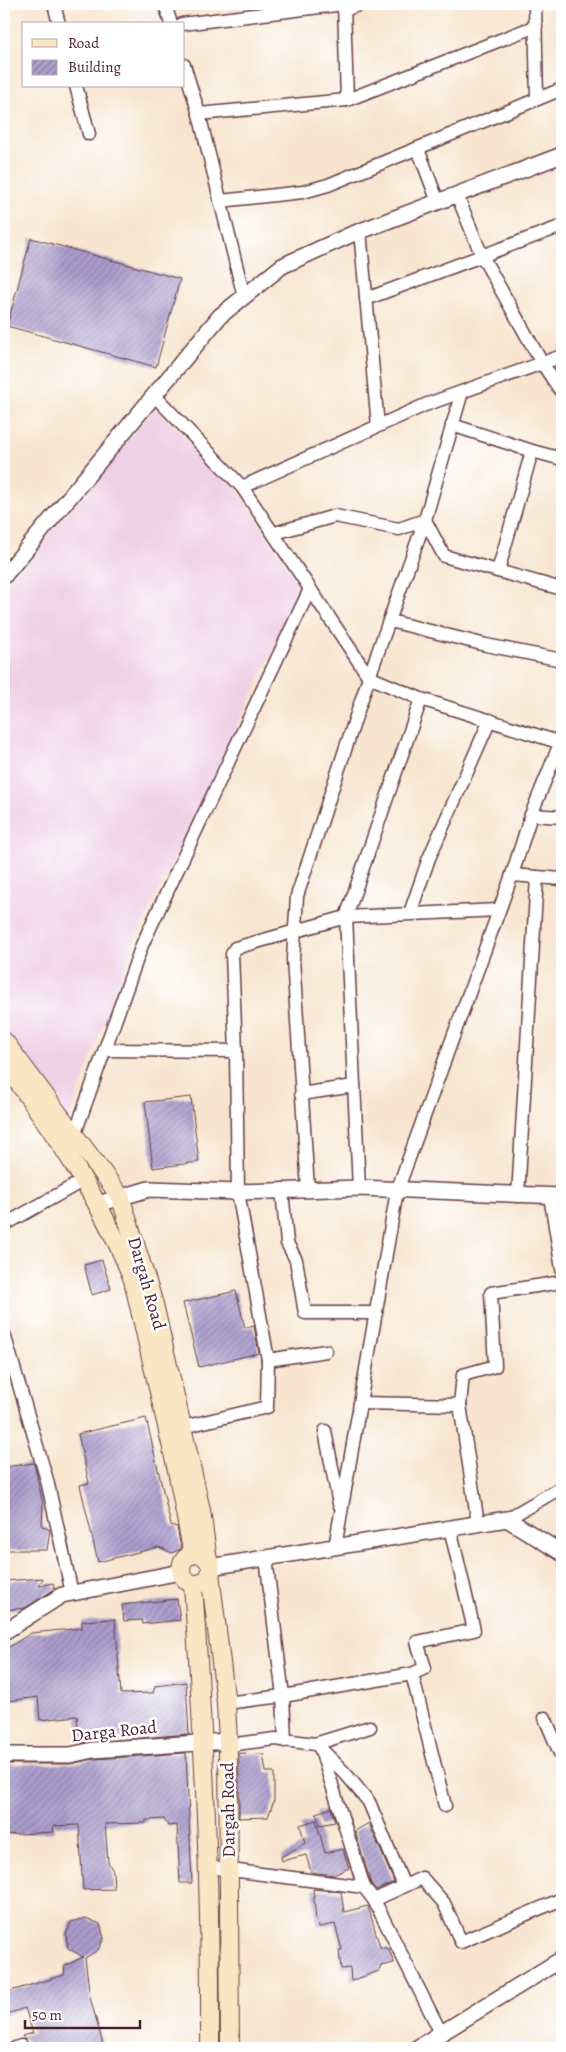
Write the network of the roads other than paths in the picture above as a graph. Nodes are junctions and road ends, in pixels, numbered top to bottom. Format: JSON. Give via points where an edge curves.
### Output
{"nodes":[{"id":1,"x":54,"y":4,"type":"edge"},
{"id":2,"x":165,"y":4,"type":"edge"},
{"id":3,"x":361,"y":4,"type":"edge"},
{"id":4,"x":535,"y":4,"type":"edge"},
{"id":5,"x":344,"y":6,"type":"edge"},
{"id":6,"x":266,"y":9,"type":"edge"},
{"id":7,"x":58,"y":22,"type":"edge"},
{"id":8,"x":170,"y":22,"type":"edge"},
{"id":9,"x":185,"y":23,"type":"edge"},
{"id":10,"x":536,"y":26,"type":"junction"},
{"id":11,"x":185,"y":67,"type":"edge"},
{"id":12,"x":77,"y":88,"type":"edge"},
{"id":13,"x":562,"y":88,"type":"edge"},
{"id":14,"x":537,"y":99,"type":"junction"},
{"id":15,"x":347,"y":100,"type":"junction"},
{"id":16,"x":199,"y":114,"type":"junction"},
{"id":17,"x":89,"y":134,"type":"dead end"},
{"id":18,"x":418,"y":148,"type":"junction"},
{"id":19,"x":562,"y":155,"type":"edge"},
{"id":20,"x":457,"y":194,"type":"junction"},
{"id":21,"x":220,"y":200,"type":"junction"},
{"id":22,"x":438,"y":202,"type":"junction"},
{"id":23,"x":562,"y":226,"type":"edge"},
{"id":24,"x":360,"y":231,"type":"junction"},
{"id":25,"x":482,"y":256,"type":"junction"},
{"id":26,"x":244,"y":297,"type":"junction"},
{"id":27,"x":366,"y":299,"type":"junction"},
{"id":28,"x":562,"y":356,"type":"edge"},
{"id":29,"x":542,"y":363,"type":"junction"},
{"id":30,"x":462,"y":392,"type":"junction"},
{"id":31,"x":562,"y":392,"type":"edge"},
{"id":32,"x":154,"y":395,"type":"junction"},
{"id":33,"x":452,"y":425,"type":"junction"},
{"id":34,"x":378,"y":426,"type":"junction"},
{"id":35,"x":532,"y":451,"type":"junction"},
{"id":36,"x":562,"y":459,"type":"edge"},
{"id":37,"x":242,"y":487,"type":"junction"},
{"id":38,"x":425,"y":520,"type":"junction"},
{"id":39,"x":274,"y":534,"type":"junction"},
{"id":40,"x":498,"y":571,"type":"junction"},
{"id":41,"x":4,"y":576,"type":"edge"},
{"id":42,"x":310,"y":589,"type":"junction"},
{"id":43,"x":562,"y":589,"type":"edge"},
{"id":44,"x":390,"y":620,"type":"junction"},
{"id":45,"x":562,"y":660,"type":"edge"},
{"id":46,"x":370,"y":677,"type":"junction"},
{"id":47,"x":421,"y":699,"type":"junction"},
{"id":48,"x":490,"y":720,"type":"junction"},
{"id":49,"x":532,"y":815,"type":"junction"},
{"id":50,"x":562,"y":817,"type":"edge"},
{"id":51,"x":512,"y":875,"type":"junction"},
{"id":52,"x":537,"y":877,"type":"junction"},
{"id":53,"x":562,"y":879,"type":"edge"},
{"id":54,"x":499,"y":910,"type":"junction"},
{"id":55,"x":410,"y":913,"type":"junction"},
{"id":56,"x":346,"y":916,"type":"junction"},
{"id":57,"x":294,"y":932,"type":"junction"},
{"id":58,"x":4,"y":1042,"type":"edge"},
{"id":59,"x":105,"y":1050,"type":"junction"},
{"id":60,"x":236,"y":1051,"type":"junction"},
{"id":61,"x":4,"y":1062,"type":"edge"},
{"id":62,"x":354,"y":1086,"type":"junction"},
{"id":63,"x":301,"y":1094,"type":"junction"},
{"id":64,"x":74,"y":1136,"type":"junction"},
{"id":65,"x":84,"y":1180,"type":"junction"},
{"id":66,"x":359,"y":1188,"type":"junction"},
{"id":67,"x":308,"y":1189,"type":"junction"},
{"id":68,"x":282,"y":1190,"type":"junction"},
{"id":69,"x":397,"y":1191,"type":"junction"},
{"id":70,"x":238,"y":1192,"type":"junction"},
{"id":71,"x":120,"y":1196,"type":"junction"},
{"id":72,"x":518,"y":1196,"type":"junction"},
{"id":73,"x":556,"y":1196,"type":"edge"},
{"id":74,"x":98,"y":1204,"type":"junction"},
{"id":75,"x":4,"y":1225,"type":"edge"},
{"id":76,"x":562,"y":1269,"type":"edge"},
{"id":77,"x":562,"y":1282,"type":"edge"},
{"id":78,"x":376,"y":1313,"type":"junction"},
{"id":79,"x":4,"y":1334,"type":"edge"},
{"id":80,"x":326,"y":1351,"type":"dead end"},
{"id":81,"x":268,"y":1360,"type":"junction"},
{"id":82,"x":360,"y":1403,"type":"junction"},
{"id":83,"x":460,"y":1405,"type":"junction"},
{"id":84,"x":182,"y":1427,"type":"junction"},
{"id":85,"x":325,"y":1431,"type":"dead end"},
{"id":86,"x":562,"y":1487,"type":"edge"},
{"id":87,"x":341,"y":1514,"type":"junction"},
{"id":88,"x":507,"y":1519,"type":"junction"},
{"id":89,"x":478,"y":1524,"type":"junction"},
{"id":90,"x":450,"y":1528,"type":"junction"},
{"id":91,"x":335,"y":1546,"type":"junction"},
{"id":92,"x":562,"y":1553,"type":"edge"},
{"id":93,"x":266,"y":1558,"type":"junction"},
{"id":94,"x":205,"y":1564,"type":"junction"},
{"id":95,"x":187,"y":1578,"type":"junction"},
{"id":96,"x":72,"y":1593,"type":"junction"},
{"id":97,"x":4,"y":1632,"type":"edge"},
{"id":98,"x":412,"y":1674,"type":"junction"},
{"id":99,"x":283,"y":1696,"type":"junction"},
{"id":100,"x":226,"y":1703,"type":"junction"},
{"id":101,"x":545,"y":1718,"type":"dead end"},
{"id":102,"x":370,"y":1727,"type":"dead end"},
{"id":103,"x":204,"y":1741,"type":"junction"},
{"id":104,"x":285,"y":1741,"type":"junction"},
{"id":105,"x":228,"y":1743,"type":"junction"},
{"id":106,"x":318,"y":1747,"type":"junction"},
{"id":107,"x":4,"y":1755,"type":"edge"},
{"id":108,"x":562,"y":1758,"type":"edge"},
{"id":109,"x":445,"y":1806,"type":"dead end"},
{"id":110,"x":207,"y":1867,"type":"junction"},
{"id":111,"x":229,"y":1870,"type":"junction"},
{"id":112,"x":404,"y":1886,"type":"junction"},
{"id":113,"x":364,"y":1887,"type":"junction"},
{"id":114,"x":562,"y":1899,"type":"edge"},
{"id":115,"x":374,"y":1900,"type":"junction"},
{"id":116,"x":562,"y":1959,"type":"edge"},
{"id":117,"x":438,"y":2040,"type":"edge"},
{"id":118,"x":210,"y":2048,"type":"edge"},
{"id":119,"x":230,"y":2048,"type":"edge"},
{"id":120,"x":417,"y":2048,"type":"edge"}],
"edges":[{"from":1,"to":7,"type":"street"},
{"from":2,"to":8,"type":"street"},
{"from":3,"to":5,"type":"street"},
{"from":4,"to":10,"type":"street"},
{"from":5,"to":6,"type":"street"},
{"from":5,"to":15,"type":"street"},
{"from":6,"to":9,"type":"street"},
{"from":10,"to":14,"type":"street"},
{"from":10,"to":15,"type":"street"},
{"from":11,"to":16,"type":"street"},
{"from":12,"to":17,"type":"street"},
{"from":13,"to":14,"type":"street"},
{"from":14,"to":18,"type":"street"},
{"from":15,"to":16,"type":"street"},
{"from":16,"to":21,"type":"street"},
{"from":18,"to":21,"type":"street","via":[[316,189]]},
{"from":18,"to":22,"type":"street"},
{"from":19,"to":20,"type":"street"},
{"from":20,"to":22,"type":"street"},
{"from":20,"to":25,"type":"street"},
{"from":21,"to":26,"type":"street"},
{"from":22,"to":24,"type":"street"},
{"from":23,"to":25,"type":"street"},
{"from":24,"to":26,"type":"street","via":[[282,266]]},
{"from":24,"to":27,"type":"street"},
{"from":25,"to":27,"type":"street"},
{"from":25,"to":29,"type":"street"},
{"from":26,"to":32,"type":"street","via":[[220,316]]},
{"from":27,"to":34,"type":"street"},
{"from":28,"to":29,"type":"street"},
{"from":29,"to":30,"type":"street"},
{"from":29,"to":31,"type":"street"},
{"from":30,"to":33,"type":"street"},
{"from":30,"to":34,"type":"street"},
{"from":32,"to":37,"type":"street"},
{"from":32,"to":41,"type":"street"},
{"from":33,"to":35,"type":"street"},
{"from":33,"to":38,"type":"street"},
{"from":34,"to":37,"type":"street"},
{"from":35,"to":36,"type":"street"},
{"from":35,"to":40,"type":"street"},
{"from":37,"to":39,"type":"street"},
{"from":38,"to":39,"type":"street","via":[[399,529],[334,516]]},
{"from":38,"to":40,"type":"street","via":[[444,556]]},
{"from":38,"to":44,"type":"street"},
{"from":39,"to":42,"type":"street"},
{"from":40,"to":43,"type":"street"},
{"from":42,"to":46,"type":"street"},
{"from":42,"to":59,"type":"street","via":[[142,945]]},
{"from":44,"to":45,"type":"street","via":[[486,645]]},
{"from":44,"to":46,"type":"street"},
{"from":46,"to":47,"type":"street"},
{"from":46,"to":57,"type":"street","via":[[297,896]]},
{"from":47,"to":48,"type":"street"},
{"from":47,"to":56,"type":"street"},
{"from":48,"to":49,"type":"street","via":[[559,744]]},
{"from":48,"to":55,"type":"street","via":[[429,858]]},
{"from":49,"to":50,"type":"street"},
{"from":49,"to":51,"type":"street"},
{"from":51,"to":52,"type":"street"},
{"from":51,"to":54,"type":"street"},
{"from":52,"to":53,"type":"street"},
{"from":52,"to":72,"type":"street"},
{"from":54,"to":55,"type":"street"},
{"from":54,"to":69,"type":"street"},
{"from":55,"to":56,"type":"street"},
{"from":56,"to":57,"type":"street"},
{"from":56,"to":62,"type":"street"},
{"from":57,"to":60,"type":"street","via":[[233,950]]},
{"from":57,"to":63,"type":"street"},
{"from":58,"to":64,"type":"main road","name":"Dargah Road"},
{"from":59,"to":60,"type":"street"},
{"from":59,"to":64,"type":"street"},
{"from":60,"to":70,"type":"street"},
{"from":61,"to":65,"type":"main road","name":"Dargah Road"},
{"from":62,"to":63,"type":"street"},
{"from":62,"to":66,"type":"street"},
{"from":63,"to":67,"type":"street"},
{"from":64,"to":71,"type":"main road","name":"Dargah Road"},
{"from":65,"to":74,"type":"main road","name":"Dargah Road"},
{"from":65,"to":75,"type":"street"},
{"from":66,"to":67,"type":"street"},
{"from":66,"to":69,"type":"street"},
{"from":67,"to":68,"type":"street"},
{"from":68,"to":70,"type":"street"},
{"from":68,"to":78,"type":"street","via":[[287,1243],[296,1260],[305,1313]]},
{"from":69,"to":72,"type":"street"},
{"from":69,"to":78,"type":"street"},
{"from":70,"to":71,"type":"street","via":[[149,1189]]},
{"from":70,"to":81,"type":"street"},
{"from":71,"to":74,"type":"street"},
{"from":71,"to":84,"type":"main road","name":"Dargah Road","via":[[154,1304]]},
{"from":72,"to":73,"type":"street"},
{"from":73,"to":76,"type":"street"},
{"from":74,"to":94,"type":"main road","name":"Dargah Road","via":[[133,1280],[177,1470]]},
{"from":77,"to":83,"type":"street","via":[[491,1293],[495,1366],[462,1375]]},
{"from":78,"to":82,"type":"street"},
{"from":79,"to":96,"type":"street","via":[[47,1480]]},
{"from":80,"to":81,"type":"street"},
{"from":81,"to":84,"type":"street","via":[[267,1407]]},
{"from":82,"to":83,"type":"street"},
{"from":82,"to":87,"type":"street"},
{"from":83,"to":89,"type":"street"},
{"from":84,"to":94,"type":"main road","name":"Dargah Road","via":[[200,1510]]},
{"from":85,"to":87,"type":"street"},
{"from":86,"to":88,"type":"street"},
{"from":87,"to":91,"type":"street"},
{"from":88,"to":89,"type":"street"},
{"from":88,"to":92,"type":"street"},
{"from":89,"to":90,"type":"street"},
{"from":90,"to":91,"type":"street"},
{"from":90,"to":98,"type":"street","via":[[474,1630],[417,1642],[425,1668]]},
{"from":91,"to":93,"type":"street"},
{"from":93,"to":94,"type":"street"},
{"from":93,"to":99,"type":"street"},
{"from":94,"to":95,"type":"main road","via":[[204,1581]]},
{"from":94,"to":95,"type":"main road","via":[[183,1561]]},
{"from":94,"to":100,"type":"main road","name":"Dargah Road"},
{"from":95,"to":96,"type":"street"},
{"from":95,"to":103,"type":"main road","name":"Dargah Road"},
{"from":96,"to":97,"type":"street","via":[[62,1595]]},
{"from":98,"to":99,"type":"street"},
{"from":98,"to":109,"type":"street"},
{"from":99,"to":100,"type":"street"},
{"from":99,"to":104,"type":"street"},
{"from":100,"to":105,"type":"main road","name":"Dargah Road"},
{"from":101,"to":108,"type":"street"},
{"from":102,"to":106,"type":"street"},
{"from":103,"to":105,"type":"street","name":"Darga Road"},
{"from":103,"to":107,"type":"street","name":"Darga Road","via":[[93,1750],[70,1755]]},
{"from":103,"to":110,"type":"main road","name":"Dargah Road"},
{"from":104,"to":105,"type":"street"},
{"from":104,"to":106,"type":"street"},
{"from":105,"to":111,"type":"main road","name":"Dargah Road"},
{"from":106,"to":112,"type":"street","via":[[345,1772],[369,1802]]},
{"from":106,"to":113,"type":"street"},
{"from":110,"to":111,"type":"street"},
{"from":110,"to":118,"type":"main road","name":"Dargah Road"},
{"from":111,"to":113,"type":"street"},
{"from":111,"to":119,"type":"main road","name":"Dargah Road"},
{"from":112,"to":114,"type":"street","via":[[422,1878],[444,1903],[461,1942]]},
{"from":112,"to":115,"type":"street"},
{"from":113,"to":115,"type":"street"},
{"from":115,"to":117,"type":"street"},
{"from":116,"to":117,"type":"street"},
{"from":117,"to":120,"type":"street"}]}
